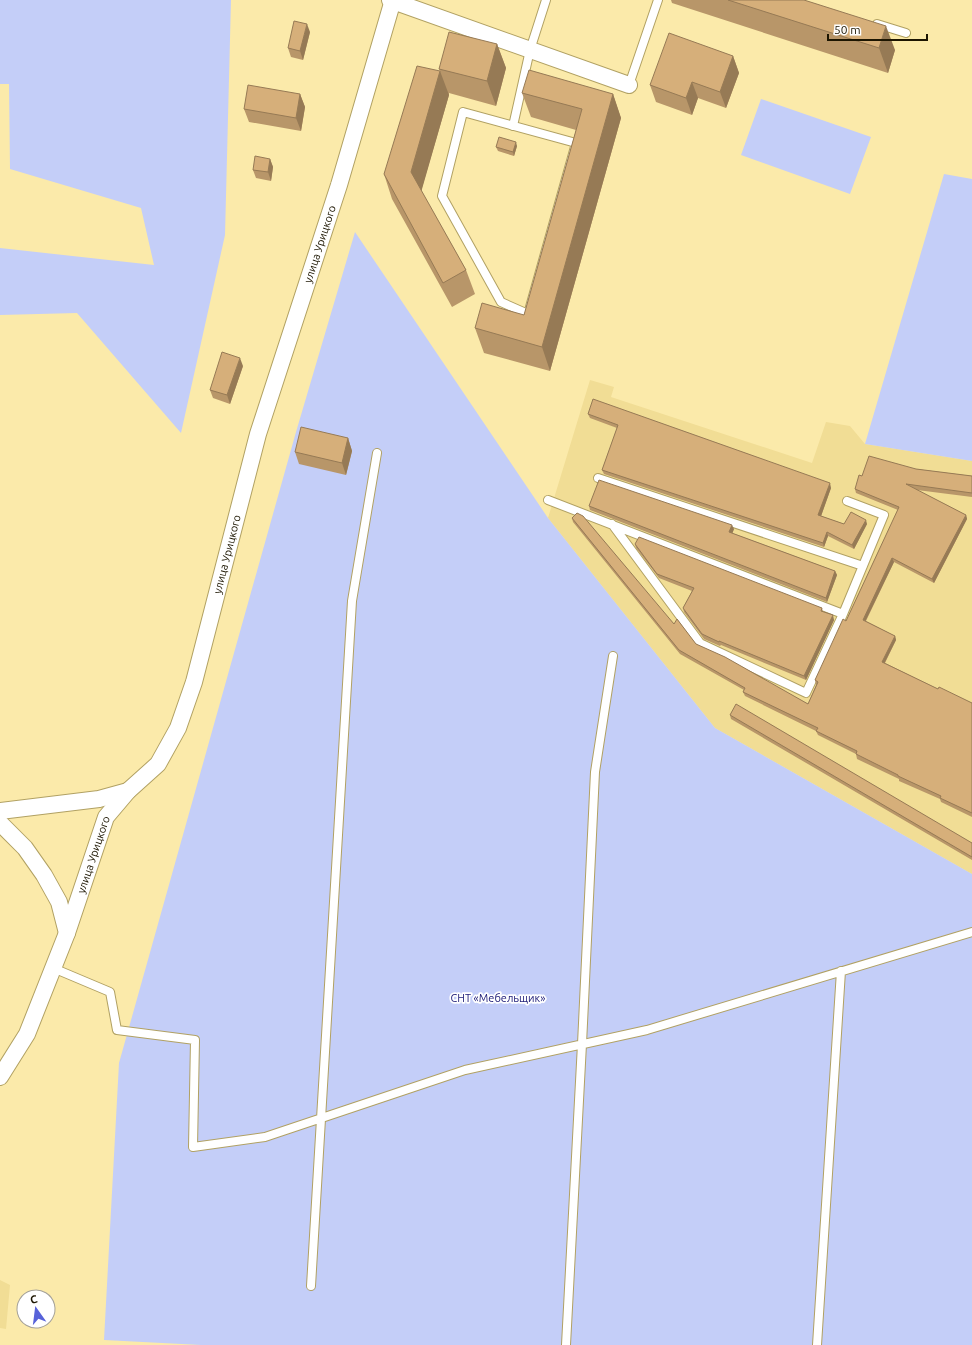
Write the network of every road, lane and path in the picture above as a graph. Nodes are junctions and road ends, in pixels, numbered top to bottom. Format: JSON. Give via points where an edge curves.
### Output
{"nodes":[{"id":1,"x":392,"y":0,"type":"edge"},
{"id":2,"x":546,"y":0,"type":"edge"},
{"id":3,"x":658,"y":0,"type":"edge"},
{"id":4,"x":869,"y":21,"type":"edge"},
{"id":5,"x":906,"y":33,"type":"dead end"},
{"id":6,"x":530,"y":50,"type":"junction"},
{"id":7,"x":629,"y":85,"type":"joint"},
{"id":8,"x":513,"y":126,"type":"junction"},
{"id":9,"x":377,"y":452,"type":"dead end"},
{"id":10,"x":598,"y":478,"type":"dead end"},
{"id":11,"x":548,"y":500,"type":"dead end"},
{"id":12,"x":847,"y":501,"type":"dead end"},
{"id":13,"x":612,"y":524,"type":"junction"},
{"id":14,"x":863,"y":566,"type":"junction"},
{"id":15,"x":843,"y":614,"type":"junction"},
{"id":16,"x":613,"y":656,"type":"dead end"},
{"id":17,"x":128,"y":791,"type":"junction"},
{"id":18,"x":0,"y":811,"type":"edge"},
{"id":19,"x":0,"y":823,"type":"edge"},
{"id":20,"x":972,"y":932,"type":"edge"},
{"id":21,"x":67,"y":933,"type":"junction"},
{"id":22,"x":53,"y":968,"type":"junction"},
{"id":23,"x":841,"y":972,"type":"junction"},
{"id":24,"x":582,"y":1044,"type":"junction"},
{"id":25,"x":0,"y":1077,"type":"edge"},
{"id":26,"x":321,"y":1118,"type":"junction"},
{"id":27,"x":311,"y":1286,"type":"dead end"},
{"id":28,"x":566,"y":1345,"type":"edge"},
{"id":29,"x":817,"y":1345,"type":"edge"}],
"edges":[{"from":1,"to":6,"type":"street"},
{"from":1,"to":17,"type":"street","name":"улица Урицкого","via":[[339,186],[258,434],[192,688],[178,728],[158,764]]},
{"from":2,"to":6,"type":"lane"},
{"from":3,"to":7,"type":"lane"},
{"from":4,"to":5,"type":"lane"},
{"from":6,"to":7,"type":"street"},
{"from":6,"to":8,"type":"lane"},
{"from":8,"to":8,"type":"lane","via":[[576,143],[528,314],[501,302],[442,196],[463,112]]},
{"from":9,"to":26,"type":"lane","via":[[352,601]]},
{"from":10,"to":14,"type":"lane"},
{"from":11,"to":13,"type":"lane"},
{"from":12,"to":14,"type":"lane","via":[[884,515]]},
{"from":13,"to":15,"type":"lane"},
{"from":13,"to":15,"type":"lane","via":[[700,643],[806,693]]},
{"from":14,"to":15,"type":"lane"},
{"from":16,"to":24,"type":"lane","via":[[595,772]]},
{"from":17,"to":18,"type":"street","via":[[99,799]]},
{"from":17,"to":21,"type":"street","name":"улица Урицкого","via":[[106,817]]},
{"from":19,"to":21,"type":"street","via":[[25,848],[44,875],[59,902]]},
{"from":20,"to":23,"type":"lane"},
{"from":21,"to":22,"type":"street","name":"улица Урицкого"},
{"from":22,"to":25,"type":"street","name":"улица Урицкого","via":[[27,1034]]},
{"from":22,"to":26,"type":"lane","via":[[110,992],[117,1030],[196,1040],[193,1146],[265,1137]]},
{"from":23,"to":24,"type":"lane","via":[[647,1030]]},
{"from":23,"to":29,"type":"lane"},
{"from":24,"to":26,"type":"lane","via":[[465,1070]]},
{"from":24,"to":28,"type":"lane"},
{"from":26,"to":27,"type":"lane"}]}
